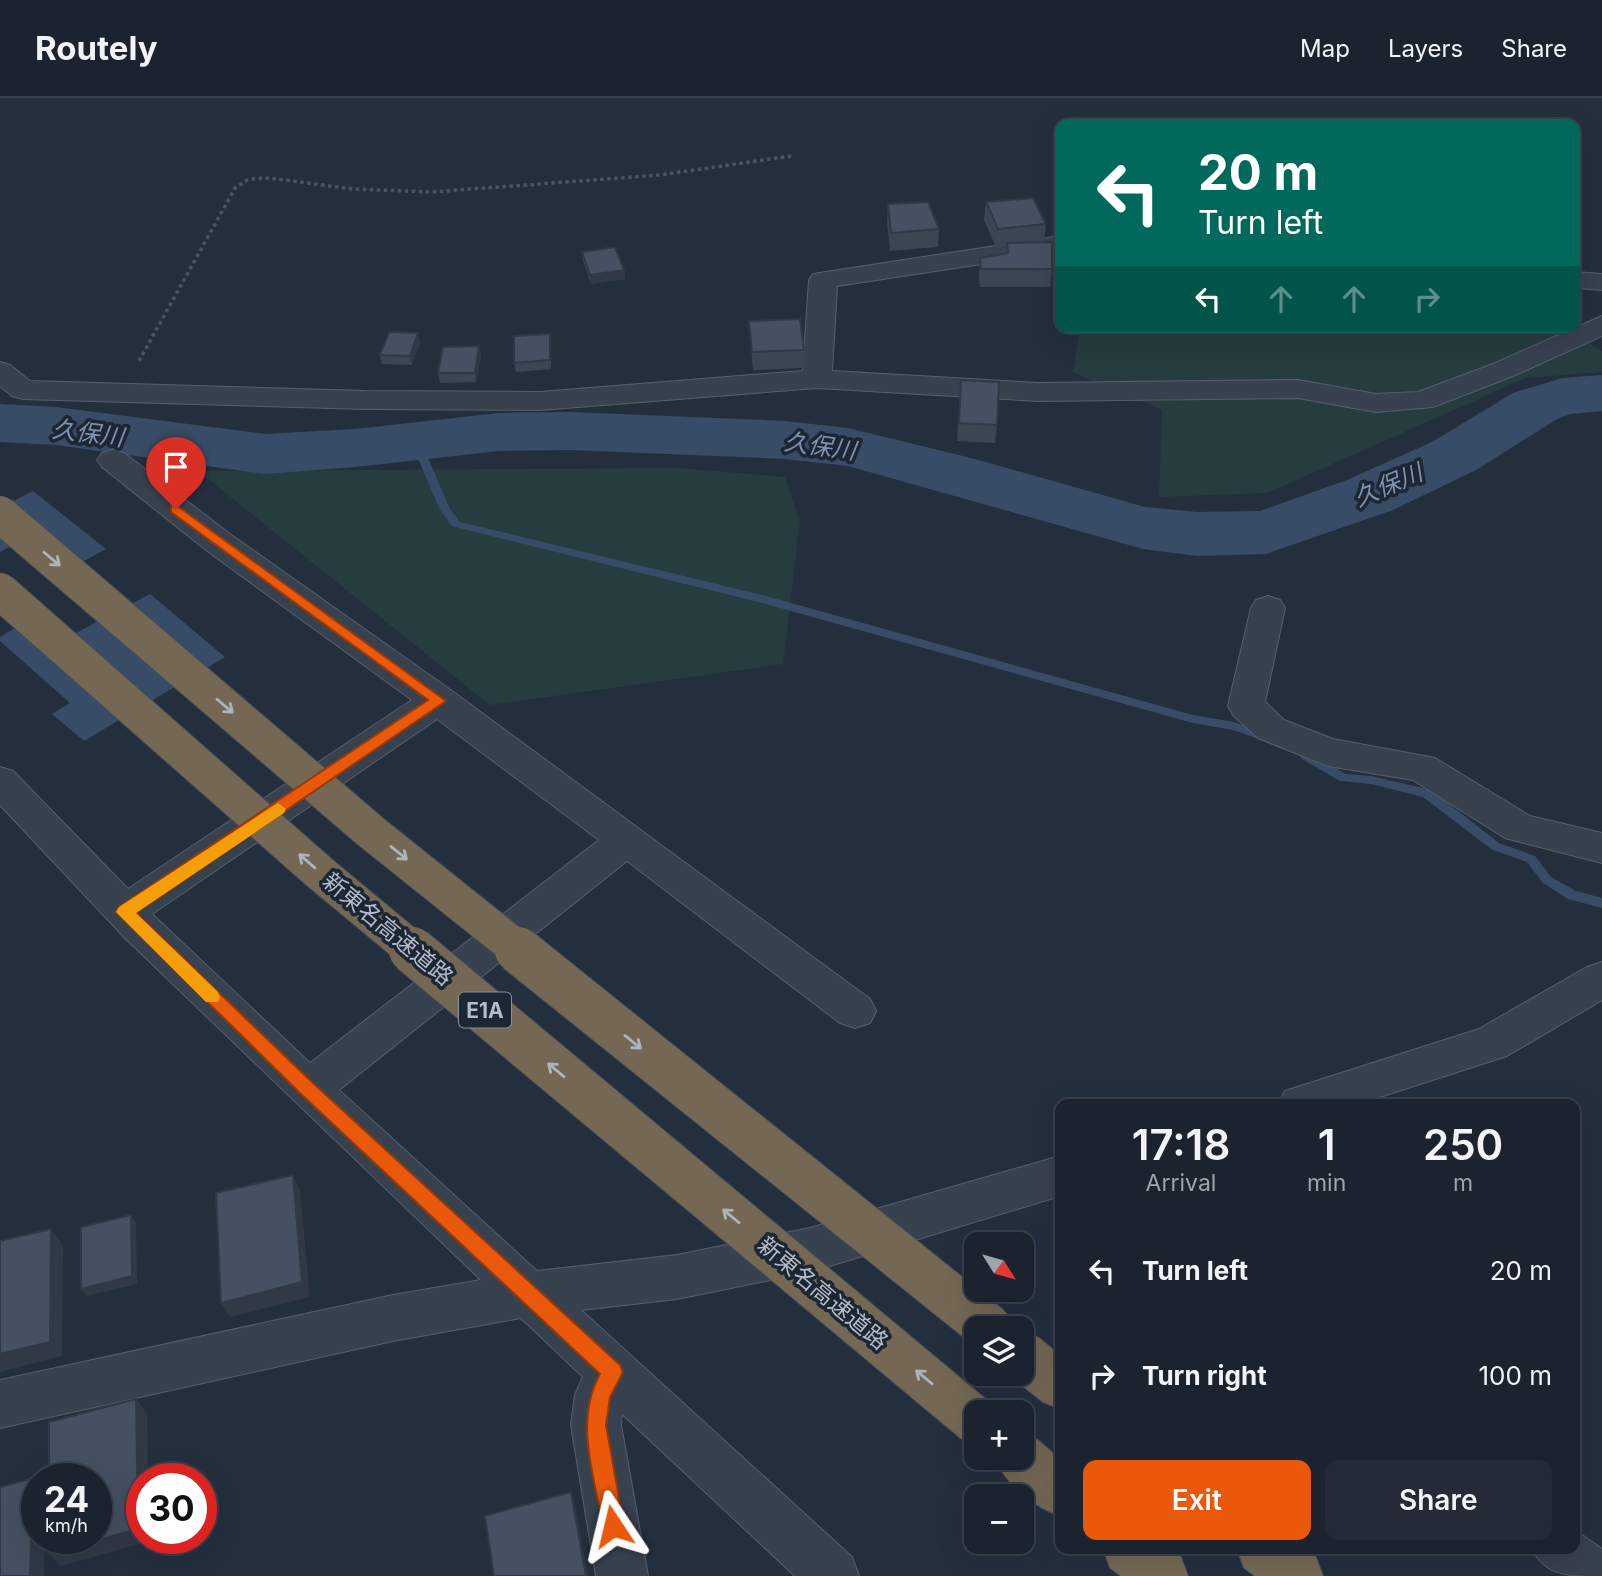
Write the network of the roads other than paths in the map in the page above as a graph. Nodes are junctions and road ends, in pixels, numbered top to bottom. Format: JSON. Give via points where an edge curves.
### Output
{"nodes":[{"id":1,"x":1055,"y":245,"type":"edge"},
{"id":2,"x":1580,"y":280,"type":"edge"},
{"id":3,"x":1602,"y":282,"type":"edge"},
{"id":4,"x":1602,"y":325,"type":"edge"},
{"id":5,"x":0,"y":371,"type":"edge"},
{"id":6,"x":817,"y":379,"type":"junction"},
{"id":7,"x":113,"y":460,"type":"dead end"},
{"id":8,"x":0,"y":514,"type":"edge"},
{"id":9,"x":0,"y":591,"type":"edge"},
{"id":10,"x":1268,"y":608,"type":"dead end"},
{"id":11,"x":439,"y":701,"type":"junction"},
{"id":12,"x":0,"y":781,"type":"edge"},
{"id":13,"x":626,"y":840,"type":"junction"},
{"id":14,"x":1602,"y":848,"type":"edge"},
{"id":15,"x":125,"y":912,"type":"junction"},
{"id":16,"x":1602,"y":979,"type":"edge"},
{"id":17,"x":855,"y":1011,"type":"dead end"},
{"id":18,"x":308,"y":1089,"type":"junction"},
{"id":19,"x":1316,"y":1099,"type":"edge"},
{"id":20,"x":1055,"y":1178,"type":"edge"},
{"id":21,"x":528,"y":1294,"type":"junction"},
{"id":22,"x":974,"y":1316,"type":"edge"},
{"id":23,"x":1034,"y":1364,"type":"edge"},
{"id":24,"x":613,"y":1372,"type":"junction"},
{"id":25,"x":1055,"y":1381,"type":"edge"},
{"id":26,"x":0,"y":1404,"type":"edge"},
{"id":27,"x":964,"y":1411,"type":"edge"},
{"id":28,"x":1034,"y":1470,"type":"edge"},
{"id":29,"x":1055,"y":1487,"type":"edge"},
{"id":30,"x":1135,"y":1554,"type":"edge"},
{"id":31,"x":1270,"y":1554,"type":"edge"},
{"id":32,"x":1565,"y":1554,"type":"edge"},
{"id":33,"x":622,"y":1576,"type":"edge"},
{"id":34,"x":833,"y":1576,"type":"edge"},
{"id":35,"x":1162,"y":1576,"type":"edge"},
{"id":36,"x":1297,"y":1576,"type":"edge"},
{"id":37,"x":1595,"y":1576,"type":"edge"}],
"edges":[{"from":1,"to":6,"type":"street","via":[[823,280]]},
{"from":2,"to":3,"type":"street"},
{"from":4,"to":6,"type":"street","via":[[1422,401],[1376,402],[1298,389],[1038,392]]},
{"from":5,"to":6,"type":"street","via":[[23,390],[365,400],[540,401]]},
{"from":7,"to":11,"type":"street","via":[[218,542]]},
{"from":8,"to":22,"type":"highway","one_way":true,"bridge":true,"via":[[370,831]]},
{"from":27,"to":9,"type":"highway","name":"新東名高速道路","number":"E1A","one_way":true,"bridge":true,"via":[[319,872]]},
{"from":10,"to":14,"type":"street","via":[[1246,706],[1271,729],[1328,752],[1422,768],[1519,828]]},
{"from":11,"to":13,"type":"street"},
{"from":11,"to":15,"type":"street"},
{"from":12,"to":15,"type":"street"},
{"from":13,"to":17,"type":"street"},
{"from":13,"to":18,"type":"street"},
{"from":15,"to":18,"type":"street"},
{"from":16,"to":19,"type":"street","via":[[1492,1043]]},
{"from":18,"to":21,"type":"street"},
{"from":20,"to":21,"type":"street","via":[[810,1251],[677,1277]]},
{"from":21,"to":24,"type":"street"},
{"from":21,"to":26,"type":"street","via":[[393,1318]]},
{"from":23,"to":25,"type":"highway"},
{"from":24,"to":33,"type":"street","via":[[600,1395],[596,1425]]},
{"from":24,"to":34,"type":"street"},
{"from":28,"to":29,"type":"highway"},
{"from":30,"to":35,"type":"highway"},
{"from":31,"to":36,"type":"highway"},
{"from":32,"to":37,"type":"street"}]}
